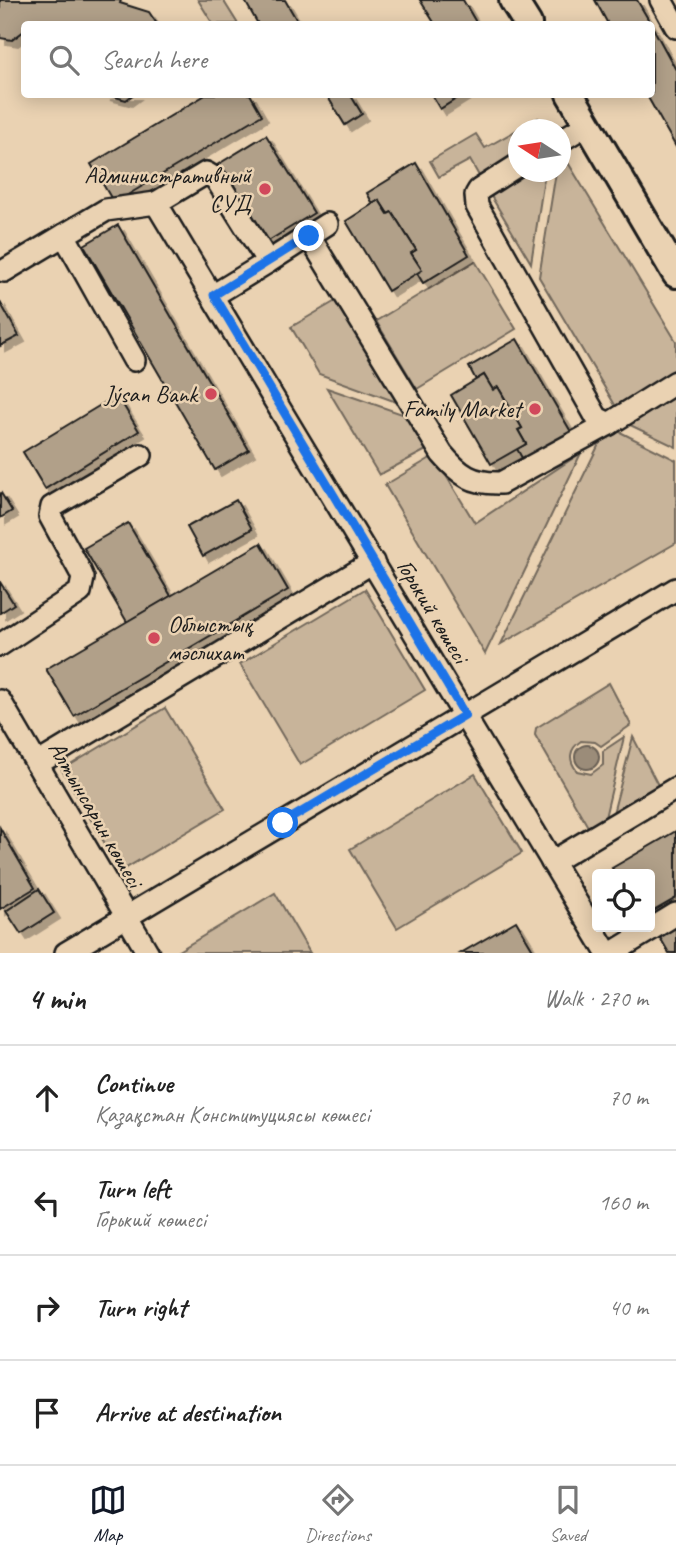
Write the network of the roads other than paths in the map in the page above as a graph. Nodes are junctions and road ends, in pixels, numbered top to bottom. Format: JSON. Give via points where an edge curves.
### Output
{"nodes":[{"id":1,"x":513,"y":0,"type":"edge"},
{"id":2,"x":661,"y":0,"type":"edge"},
{"id":3,"x":526,"y":21,"type":"edge"},
{"id":4,"x":676,"y":27,"type":"edge"},
{"id":5,"x":572,"y":98,"type":"edge"},
{"id":6,"x":588,"y":124,"type":"junction"},
{"id":7,"x":571,"y":135,"type":"edge"},
{"id":8,"x":508,"y":172,"type":"edge"},
{"id":9,"x":156,"y":203,"type":"junction"},
{"id":10,"x":327,"y":223,"type":"dead end"},
{"id":11,"x":64,"y":235,"type":"junction"},
{"id":12,"x":309,"y":236,"type":"junction"},
{"id":13,"x":268,"y":261,"type":"junction"},
{"id":14,"x":4,"y":271,"type":"dead end"},
{"id":15,"x":676,"y":274,"type":"edge"},
{"id":16,"x":214,"y":295,"type":"junction"},
{"id":17,"x":134,"y":360,"type":"dead end"},
{"id":18,"x":676,"y":382,"type":"edge"},
{"id":19,"x":609,"y":424,"type":"junction"},
{"id":20,"x":141,"y":455,"type":"dead end"},
{"id":21,"x":373,"y":562,"type":"junction"},
{"id":22,"x":676,"y":589,"type":"edge"},
{"id":23,"x":0,"y":645,"type":"edge"},
{"id":24,"x":0,"y":701,"type":"edge"},
{"id":25,"x":465,"y":715,"type":"junction"},
{"id":26,"x":37,"y":764,"type":"junction"},
{"id":27,"x":676,"y":788,"type":"edge"},
{"id":28,"x":552,"y":862,"type":"junction"},
{"id":29,"x":676,"y":914,"type":"edge"},
{"id":30,"x":126,"y":917,"type":"junction"},
{"id":31,"x":66,"y":953,"type":"edge"},
{"id":32,"x":148,"y":953,"type":"edge"},
{"id":33,"x":609,"y":953,"type":"edge"}],
"edges":[{"from":1,"to":3,"type":"main road"},
{"from":2,"to":4,"type":"street"},
{"from":5,"to":6,"type":"main road"},
{"from":6,"to":7,"type":"street"},
{"from":6,"to":15,"type":"main road"},
{"from":8,"to":19,"type":"street","via":[[479,190],[477,206],[597,418]]},
{"from":9,"to":11,"type":"street","via":[[106,210]]},
{"from":9,"to":13,"type":"street","via":[[201,175],[214,176]]},
{"from":9,"to":16,"type":"street","name":"Горький көшесі"},
{"from":10,"to":12,"type":"street"},
{"from":11,"to":14,"type":"street"},
{"from":11,"to":17,"type":"street"},
{"from":12,"to":13,"type":"street"},
{"from":12,"to":19,"type":"street","via":[[437,446],[467,477],[483,484],[501,484]]},
{"from":13,"to":16,"type":"street"},
{"from":16,"to":21,"type":"street","name":"Горький көшесі"},
{"from":18,"to":19,"type":"street"},
{"from":20,"to":23,"type":"street","via":[[52,507],[50,516],[83,578],[80,592]]},
{"from":21,"to":25,"type":"street","name":"Горький көшесі"},
{"from":21,"to":26,"type":"street"},
{"from":22,"to":25,"type":"street"},
{"from":24,"to":26,"type":"street","name":"Алтынсарин көшесі"},
{"from":25,"to":28,"type":"street","name":"Горький көшесі"},
{"from":25,"to":30,"type":"street"},
{"from":26,"to":30,"type":"street","name":"Алтынсарин көшесі"},
{"from":27,"to":28,"type":"street"},
{"from":28,"to":33,"type":"street","name":"Горький көшесі"},
{"from":29,"to":33,"type":"street"},
{"from":30,"to":31,"type":"street"},
{"from":30,"to":32,"type":"street","name":"Алтынсарин көшесі"}]}
